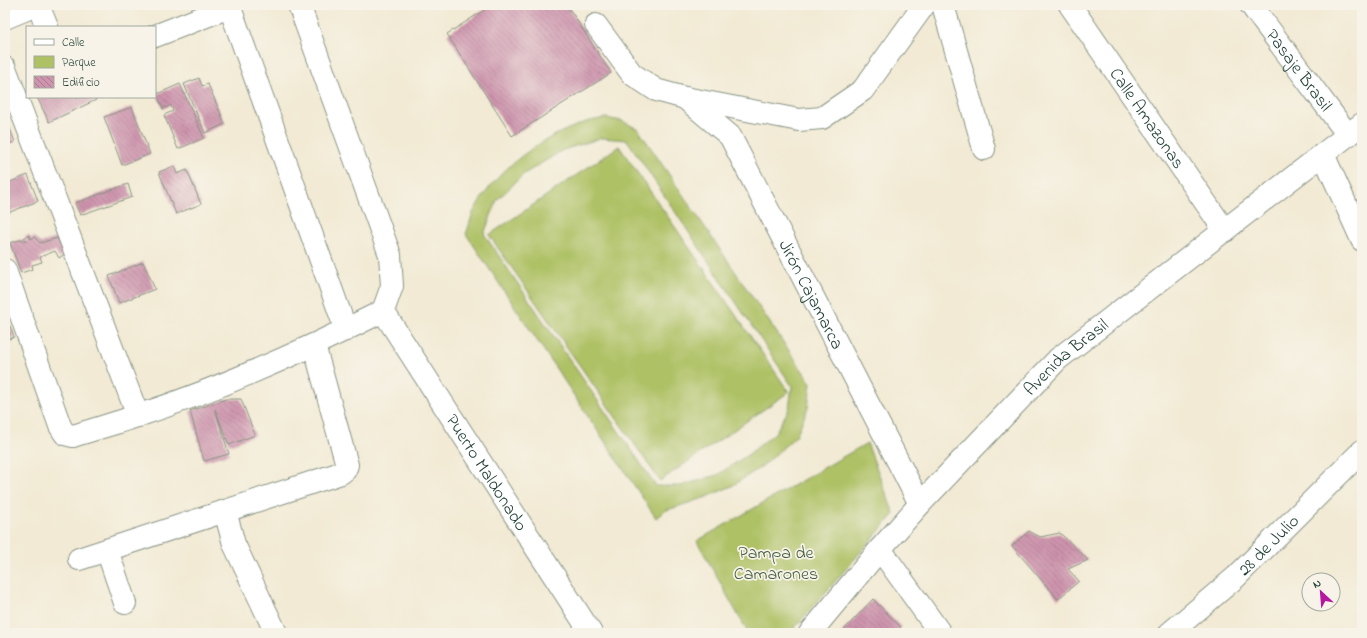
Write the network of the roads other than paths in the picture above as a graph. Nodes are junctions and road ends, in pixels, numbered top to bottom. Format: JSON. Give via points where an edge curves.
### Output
{"nodes":[{"id":1,"x":37,"y":5,"type":"edge"},
{"id":2,"x":300,"y":5,"type":"edge"},
{"id":3,"x":924,"y":5,"type":"edge"},
{"id":4,"x":943,"y":5,"type":"edge"},
{"id":5,"x":1070,"y":5,"type":"edge"},
{"id":6,"x":1251,"y":5,"type":"edge"},
{"id":7,"x":229,"y":6,"type":"edge"},
{"id":8,"x":5,"y":18,"type":"edge"},
{"id":9,"x":596,"y":24,"type":"dead end"},
{"id":10,"x":47,"y":26,"type":"edge"},
{"id":11,"x":156,"y":36,"type":"edge"},
{"id":12,"x":5,"y":68,"type":"edge"},
{"id":13,"x":21,"y":90,"type":"edge"},
{"id":14,"x":686,"y":98,"type":"junction"},
{"id":15,"x":740,"y":108,"type":"junction"},
{"id":16,"x":1355,"y":129,"type":"edge"},
{"id":17,"x":730,"y":136,"type":"junction"},
{"id":18,"x":984,"y":149,"type":"dead end"},
{"id":19,"x":1323,"y":154,"type":"junction"},
{"id":20,"x":1224,"y":231,"type":"junction"},
{"id":21,"x":1362,"y":240,"type":"edge"},
{"id":22,"x":5,"y":270,"type":"edge"},
{"id":23,"x":383,"y":311,"type":"junction"},
{"id":24,"x":346,"y":330,"type":"junction"},
{"id":25,"x":314,"y":345,"type":"junction"},
{"id":26,"x":138,"y":416,"type":"junction"},
{"id":27,"x":1362,"y":451,"type":"edge"},
{"id":28,"x":920,"y":504,"type":"junction"},
{"id":29,"x":225,"y":511,"type":"junction"},
{"id":30,"x":880,"y":549,"type":"junction"},
{"id":31,"x":107,"y":550,"type":"junction"},
{"id":32,"x":79,"y":559,"type":"dead end"},
{"id":33,"x":125,"y":603,"type":"dead end"},
{"id":34,"x":276,"y":633,"type":"edge"},
{"id":35,"x":591,"y":633,"type":"edge"},
{"id":36,"x":810,"y":633,"type":"edge"},
{"id":37,"x":940,"y":633,"type":"edge"},
{"id":38,"x":1170,"y":633,"type":"edge"}],
"edges":[{"from":1,"to":8,"type":"street"},
{"from":1,"to":10,"type":"street"},
{"from":2,"to":23,"type":"street","via":[[390,256],[392,286]]},
{"from":3,"to":15,"type":"street","via":[[863,90],[822,118],[799,120]]},
{"from":4,"to":18,"type":"street"},
{"from":5,"to":20,"type":"street","name":"Calle Amazonas"},
{"from":6,"to":16,"type":"street","name":"Pasaje Brasil"},
{"from":7,"to":11,"type":"street"},
{"from":7,"to":24,"type":"street"},
{"from":9,"to":14,"type":"street","via":[[632,74],[656,90]]},
{"from":12,"to":13,"type":"street"},
{"from":13,"to":26,"type":"street"},
{"from":14,"to":15,"type":"street"},
{"from":14,"to":17,"type":"street","name":"Jirón Cajamarca"},
{"from":15,"to":17,"type":"street"},
{"from":16,"to":19,"type":"street","name":"Avenida Brasil"},
{"from":17,"to":28,"type":"street","name":"Jirón Cajamarca"},
{"from":19,"to":20,"type":"street","name":"Avenida Brasil"},
{"from":19,"to":21,"type":"street"},
{"from":20,"to":28,"type":"street","name":"Avenida Brasil","via":[[1058,359]]},
{"from":22,"to":26,"type":"street","via":[[65,434],[73,436]]},
{"from":23,"to":24,"type":"street"},
{"from":23,"to":35,"type":"street","name":"Puerto Maldonado"},
{"from":24,"to":25,"type":"street"},
{"from":25,"to":26,"type":"street"},
{"from":25,"to":29,"type":"street","via":[[347,465],[345,470]]},
{"from":27,"to":38,"type":"street","name":"28 de Julio","via":[[1236,577]]},
{"from":28,"to":30,"type":"street","name":"Avenida Brasil"},
{"from":29,"to":31,"type":"street"},
{"from":29,"to":34,"type":"street","via":[[234,544]]},
{"from":30,"to":36,"type":"street","name":"Avenida Brasil"},
{"from":30,"to":37,"type":"street"},
{"from":31,"to":32,"type":"street"},
{"from":31,"to":33,"type":"street"}]}
